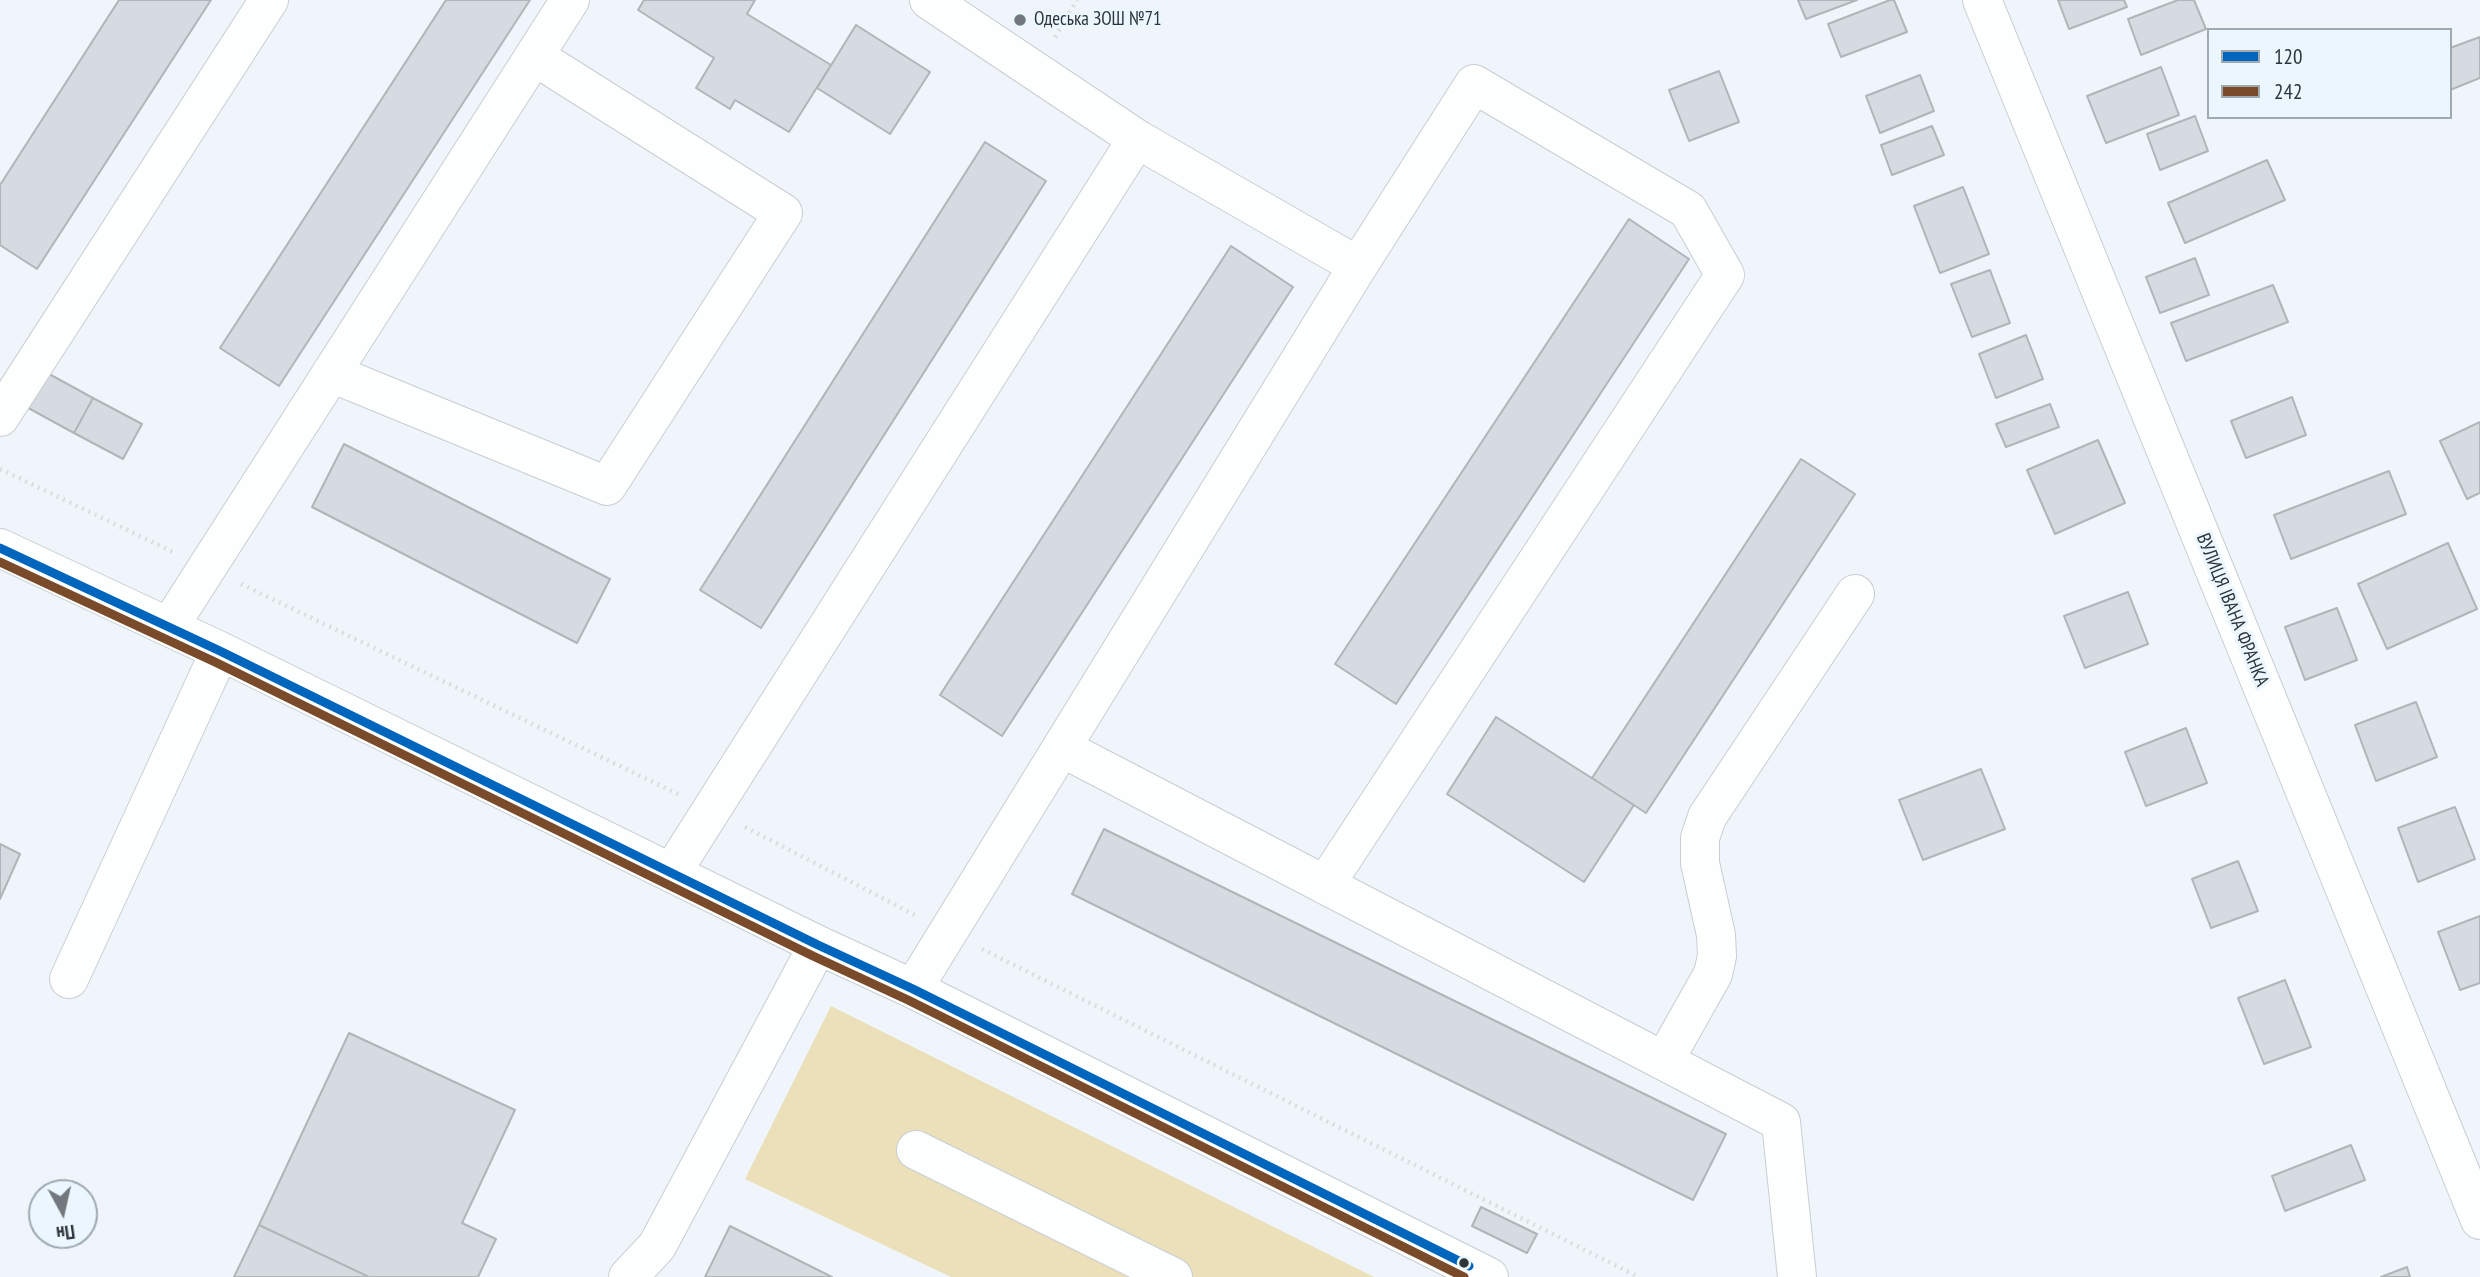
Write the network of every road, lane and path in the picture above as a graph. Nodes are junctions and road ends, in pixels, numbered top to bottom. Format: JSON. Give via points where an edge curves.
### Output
{"nodes":[{"id":1,"x":270,"y":0,"type":"edge"},
{"id":2,"x":570,"y":0,"type":"edge"},
{"id":3,"x":929,"y":0,"type":"edge"},
{"id":4,"x":1982,"y":0,"type":"edge"},
{"id":5,"x":534,"y":57,"type":"junction"},
{"id":6,"x":1137,"y":139,"type":"junction"},
{"id":7,"x":1358,"y":266,"type":"junction"},
{"id":8,"x":331,"y":373,"type":"junction"},
{"id":9,"x":0,"y":417,"type":"edge"},
{"id":10,"x":0,"y":469,"type":"edge"},
{"id":11,"x":0,"y":548,"type":"edge"},
{"id":12,"x":206,"y":568,"type":"junction"},
{"id":13,"x":1855,"y":594,"type":"dead end"},
{"id":14,"x":169,"y":627,"type":"junction"},
{"id":15,"x":220,"y":651,"type":"junction"},
{"id":16,"x":1062,"y":748,"type":"junction"},
{"id":17,"x":711,"y":810,"type":"junction"},
{"id":18,"x":672,"y":872,"type":"junction"},
{"id":19,"x":1325,"y":885,"type":"junction"},
{"id":20,"x":948,"y":932,"type":"junction"},
{"id":21,"x":818,"y":945,"type":"junction"},
{"id":22,"x":69,"y":979,"type":"dead end"},
{"id":23,"x":913,"y":989,"type":"junction"},
{"id":24,"x":1664,"y":1061,"type":"junction"},
{"id":25,"x":916,"y":1150,"type":"dead end"},
{"id":26,"x":2480,"y":1220,"type":"edge"},
{"id":27,"x":1479,"y":1272,"type":"edge"},
{"id":28,"x":628,"y":1277,"type":"edge"},
{"id":29,"x":1174,"y":1277,"type":"edge"},
{"id":30,"x":1639,"y":1277,"type":"edge"},
{"id":31,"x":1797,"y":1277,"type":"edge"}],
"edges":[{"from":1,"to":9,"type":"street"},
{"from":2,"to":5,"type":"street"},
{"from":3,"to":6,"type":"street"},
{"from":4,"to":26,"type":"street","name":"ВУЛИЦЯ ІВАНА ФРАНКА"},
{"from":5,"to":8,"type":"street"},
{"from":5,"to":8,"type":"street","via":[[783,213],[607,486]]},
{"from":6,"to":7,"type":"street"},
{"from":6,"to":17,"type":"street"},
{"from":7,"to":16,"type":"street"},
{"from":7,"to":19,"type":"street","via":[[1474,84],[1688,210],[1725,275]]},
{"from":8,"to":12,"type":"street"},
{"from":10,"to":12,"type":"path"},
{"from":11,"to":14,"type":"street"},
{"from":12,"to":14,"type":"street"},
{"from":12,"to":17,"type":"path"},
{"from":13,"to":24,"type":"street","via":[[1707,817],[1700,838],[1700,863],[1717,956],[1713,974]]},
{"from":14,"to":15,"type":"street"},
{"from":15,"to":18,"type":"street"},
{"from":15,"to":22,"type":"street"},
{"from":16,"to":19,"type":"street"},
{"from":16,"to":20,"type":"street"},
{"from":17,"to":18,"type":"street"},
{"from":17,"to":20,"type":"path"},
{"from":18,"to":21,"type":"street"},
{"from":19,"to":24,"type":"street"},
{"from":20,"to":23,"type":"street"},
{"from":20,"to":30,"type":"path"},
{"from":21,"to":23,"type":"street"},
{"from":21,"to":28,"type":"street","via":[[657,1246]]},
{"from":23,"to":27,"type":"street"},
{"from":24,"to":31,"type":"street","via":[[1781,1122]]},
{"from":25,"to":29,"type":"street"}]}
